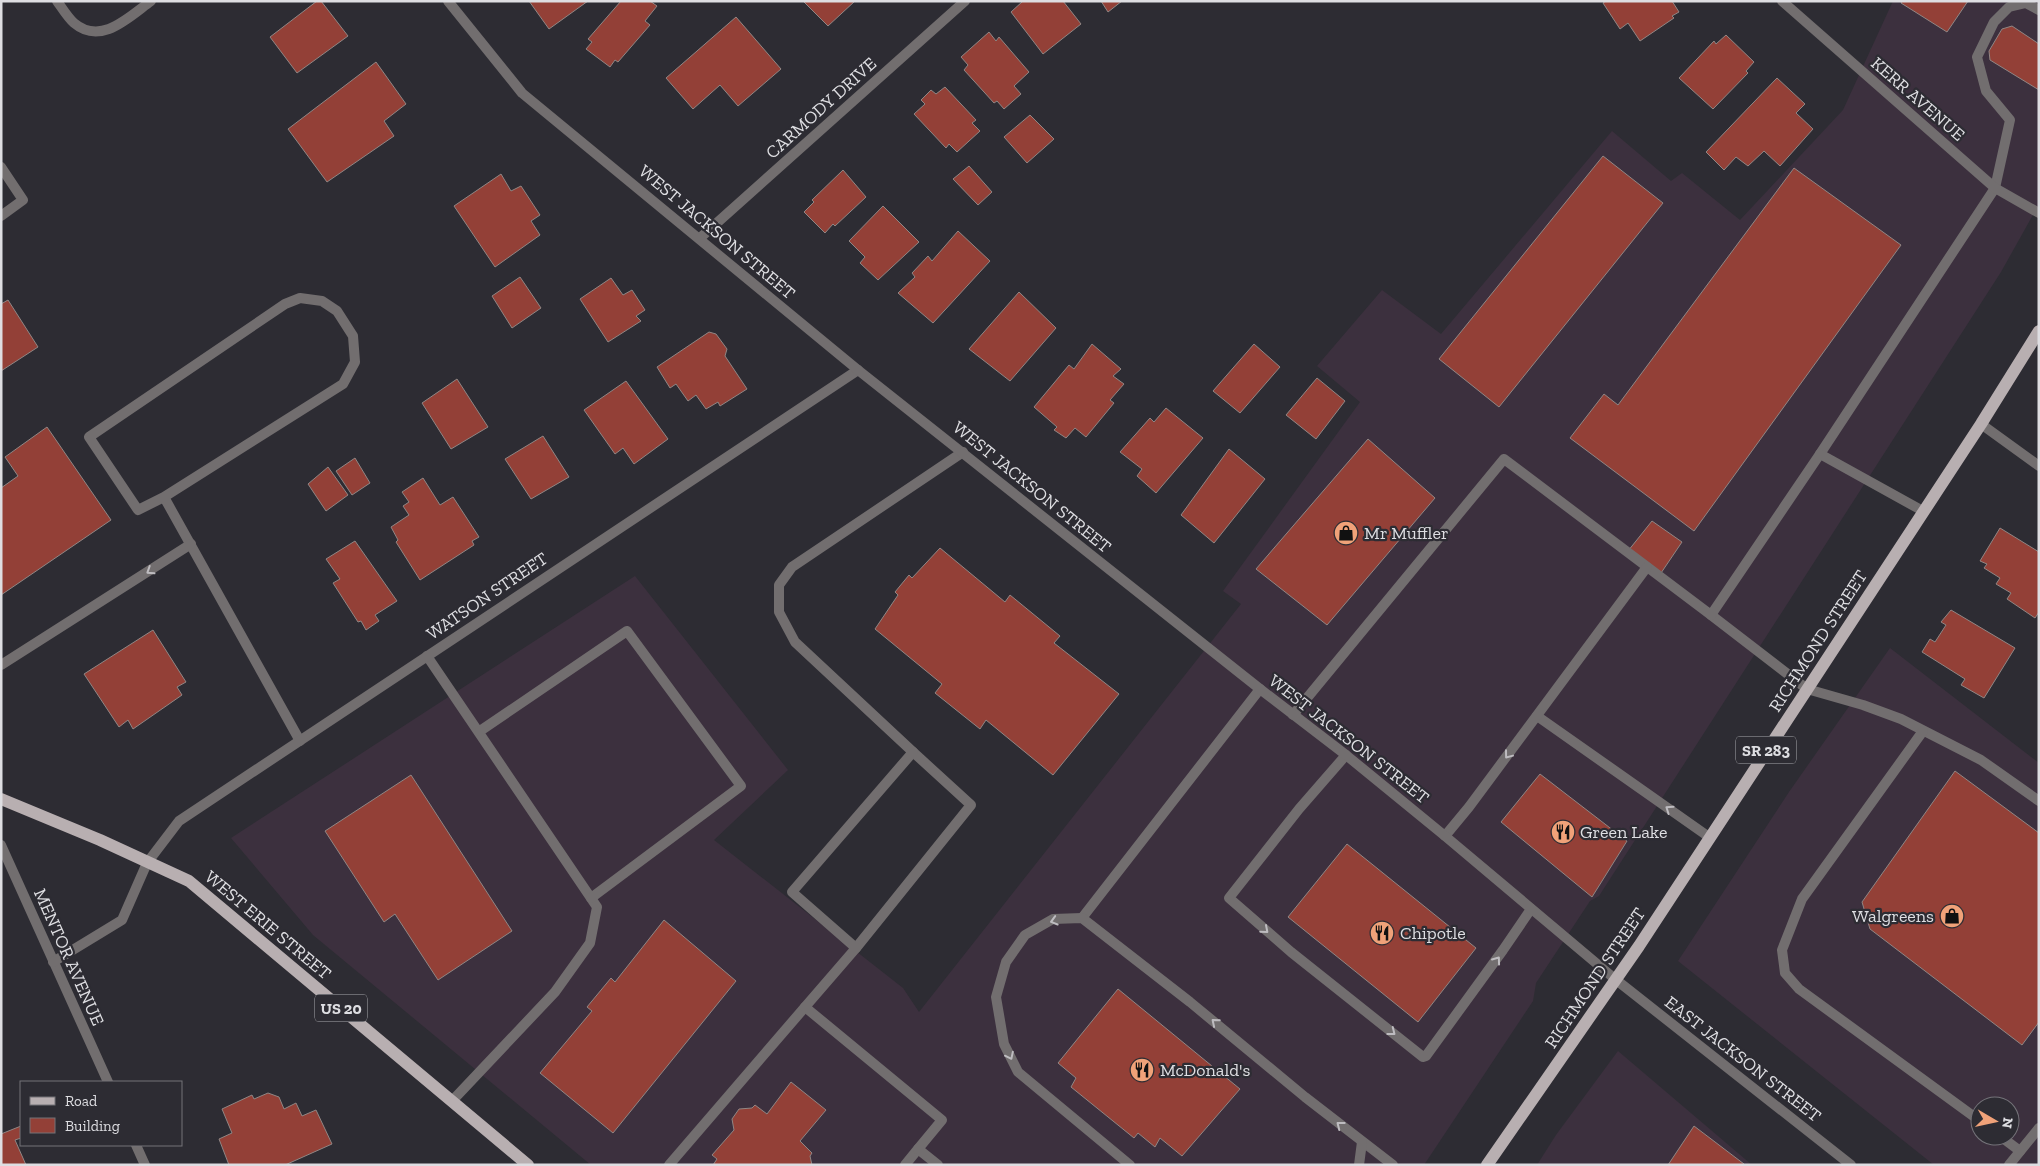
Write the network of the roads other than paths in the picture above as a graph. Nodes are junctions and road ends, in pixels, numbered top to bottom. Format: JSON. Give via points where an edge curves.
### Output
{"nodes":[{"id":1,"x":57,"y":1,"type":"edge"},
{"id":2,"x":151,"y":1,"type":"edge"},
{"id":3,"x":448,"y":1,"type":"edge"},
{"id":4,"x":965,"y":1,"type":"edge"},
{"id":5,"x":1782,"y":1,"type":"edge"},
{"id":6,"x":2039,"y":10,"type":"edge"},
{"id":7,"x":1,"y":167,"type":"edge"},
{"id":8,"x":1994,"y":188,"type":"junction"},
{"id":9,"x":2039,"y":213,"type":"edge"},
{"id":10,"x":1,"y":216,"type":"edge"},
{"id":11,"x":700,"y":238,"type":"junction"},
{"id":12,"x":2038,"y":335,"type":"edge"},
{"id":13,"x":858,"y":370,"type":"junction"},
{"id":14,"x":1981,"y":424,"type":"junction"},
{"id":15,"x":962,"y":452,"type":"junction"},
{"id":16,"x":1820,"y":454,"type":"junction"},
{"id":17,"x":2039,"y":466,"type":"edge"},
{"id":18,"x":164,"y":497,"type":"junction"},
{"id":19,"x":1924,"y":511,"type":"junction"},
{"id":20,"x":191,"y":544,"type":"junction"},
{"id":21,"x":1647,"y":567,"type":"junction"},
{"id":22,"x":1711,"y":615,"type":"junction"},
{"id":23,"x":427,"y":656,"type":"junction"},
{"id":24,"x":1,"y":665,"type":"edge"},
{"id":25,"x":1260,"y":689,"type":"junction"},
{"id":26,"x":1807,"y":689,"type":"junction"},
{"id":27,"x":1293,"y":715,"type":"junction"},
{"id":28,"x":1537,"y":716,"type":"junction"},
{"id":29,"x":480,"y":731,"type":"junction"},
{"id":30,"x":1923,"y":731,"type":"junction"},
{"id":31,"x":300,"y":741,"type":"junction"},
{"id":32,"x":913,"y":752,"type":"junction"},
{"id":33,"x":1346,"y":755,"type":"junction"},
{"id":34,"x":1,"y":799,"type":"edge"},
{"id":35,"x":2039,"y":801,"type":"edge"},
{"id":36,"x":1445,"y":836,"type":"junction"},
{"id":37,"x":1709,"y":837,"type":"junction"},
{"id":38,"x":1,"y":845,"type":"edge"},
{"id":39,"x":147,"y":863,"type":"junction"},
{"id":40,"x":591,"y":898,"type":"junction"},
{"id":41,"x":1531,"y":908,"type":"junction"},
{"id":42,"x":1082,"y":918,"type":"junction"},
{"id":43,"x":856,"y":948,"type":"junction"},
{"id":44,"x":53,"y":962,"type":"junction"},
{"id":45,"x":1615,"y":979,"type":"junction"},
{"id":46,"x":805,"y":1007,"type":"junction"},
{"id":47,"x":108,"y":1081,"type":"edge"},
{"id":48,"x":452,"y":1101,"type":"junction"},
{"id":49,"x":1970,"y":1114,"type":"edge"},
{"id":50,"x":2039,"y":1128,"type":"edge"},
{"id":51,"x":1362,"y":1142,"type":"junction"},
{"id":52,"x":136,"y":1146,"type":"edge"},
{"id":53,"x":2013,"y":1146,"type":"edge"},
{"id":54,"x":918,"y":1149,"type":"junction"},
{"id":55,"x":2020,"y":1151,"type":"junction"},
{"id":56,"x":145,"y":1165,"type":"edge"},
{"id":57,"x":528,"y":1165,"type":"edge"},
{"id":58,"x":669,"y":1165,"type":"edge"},
{"id":59,"x":905,"y":1165,"type":"edge"},
{"id":60,"x":938,"y":1165,"type":"edge"},
{"id":61,"x":1130,"y":1165,"type":"edge"},
{"id":62,"x":1359,"y":1165,"type":"edge"},
{"id":63,"x":1393,"y":1165,"type":"edge"},
{"id":64,"x":1487,"y":1165,"type":"edge"},
{"id":65,"x":1851,"y":1165,"type":"edge"},
{"id":66,"x":2009,"y":1165,"type":"edge"}],
"edges":[{"from":1,"to":2,"type":"street","via":[[75,24],[93,32],[111,30]]},
{"from":3,"to":11,"type":"street","name":"WEST JACKSON STREET","via":[[522,93]]},
{"from":4,"to":11,"type":"street","name":"CARMODY DRIVE"},
{"from":5,"to":8,"type":"street","name":"KERR AVENUE"},
{"from":6,"to":8,"type":"street","via":[[2026,3],[2009,7],[1994,22],[1977,57],[1986,91],[2010,120]]},
{"from":7,"to":10,"type":"street","via":[[22,200]]},
{"from":8,"to":9,"type":"street","name":"KERR AVENUE"},
{"from":8,"to":16,"type":"street"},
{"from":11,"to":13,"type":"street","name":"WEST JACKSON STREET"},
{"from":12,"to":14,"type":"main road","name":"RICHMOND STREET","number":"SR 283"},
{"from":13,"to":15,"type":"street","name":"WEST JACKSON STREET"},
{"from":13,"to":23,"type":"street","name":"WATSON STREET"},
{"from":14,"to":17,"type":"street"},
{"from":14,"to":19,"type":"main road","name":"RICHMOND STREET","number":"SR 283"},
{"from":15,"to":25,"type":"street","name":"WEST JACKSON STREET"},
{"from":15,"to":32,"type":"street","via":[[792,567],[778,586],[779,612],[795,642]]},
{"from":16,"to":19,"type":"street"},
{"from":16,"to":22,"type":"street"},
{"from":18,"to":18,"type":"street","via":[[343,384],[355,362],[353,336],[337,311],[322,301],[300,298],[285,304],[89,437],[138,510]]},
{"from":18,"to":20,"type":"street"},
{"from":19,"to":26,"type":"main road","name":"RICHMOND STREET","number":"SR 283"},
{"from":20,"to":24,"type":"street","one_way":true},
{"from":20,"to":31,"type":"street"},
{"from":21,"to":22,"type":"street"},
{"from":21,"to":27,"type":"street","via":[[1504,459]]},
{"from":21,"to":28,"type":"street"},
{"from":22,"to":26,"type":"street"},
{"from":23,"to":29,"type":"street"},
{"from":23,"to":31,"type":"street","name":"WATSON STREET"},
{"from":25,"to":27,"type":"street","name":"WEST JACKSON STREET"},
{"from":25,"to":42,"type":"street"},
{"from":26,"to":30,"type":"street","via":[[1863,705]]},
{"from":26,"to":37,"type":"main road","name":"RICHMOND STREET","number":"SR 283"},
{"from":27,"to":33,"type":"street","name":"WEST JACKSON STREET"},
{"from":28,"to":36,"type":"street","one_way":true},
{"from":37,"to":28,"type":"street","one_way":true},
{"from":29,"to":40,"type":"street"},
{"from":29,"to":40,"type":"street","via":[[627,631],[741,786]]},
{"from":30,"to":35,"type":"street","via":[[1981,760]]},
{"from":30,"to":49,"type":"street","via":[[1802,899],[1782,950],[1785,973],[1800,990]]},
{"from":31,"to":39,"type":"street","name":"WATSON STREET","via":[[179,822]]},
{"from":32,"to":43,"type":"street","via":[[971,805]]},
{"from":32,"to":43,"type":"street","via":[[792,892]]},
{"from":33,"to":36,"type":"street","name":"WEST JACKSON STREET"},
{"from":33,"to":41,"type":"street","one_way":true,"via":[[1229,898],[1291,952],[1423,1057]]},
{"from":34,"to":39,"type":"main road","name":"WEST ERIE STREET","number":"US 20"},
{"from":36,"to":41,"type":"street","name":"WEST JACKSON STREET"},
{"from":37,"to":45,"type":"main road","name":"RICHMOND STREET","number":"SR 283"},
{"from":38,"to":44,"type":"street","name":"MENTOR AVENUE"},
{"from":39,"to":44,"type":"street","name":"WATSON STREET","via":[[122,920]]},
{"from":39,"to":48,"type":"main road","name":"WEST ERIE STREET","number":"US 20","via":[[189,881]]},
{"from":40,"to":48,"type":"street","via":[[597,907],[590,943],[555,992]]},
{"from":41,"to":45,"type":"street","name":"WEST JACKSON STREET"},
{"from":51,"to":42,"type":"street","one_way":true},
{"from":42,"to":61,"type":"street","one_way":true,"via":[[1053,919],[1025,935],[1006,962],[996,997],[1004,1044],[1018,1072]]},
{"from":43,"to":46,"type":"street"},
{"from":44,"to":47,"type":"street","name":"MENTOR AVENUE"},
{"from":45,"to":64,"type":"main road","name":"RICHMOND STREET","number":"SR 283"},
{"from":45,"to":65,"type":"street","name":"EAST JACKSON STREET"},
{"from":46,"to":54,"type":"street","via":[[942,1120]]},
{"from":46,"to":58,"type":"street"},
{"from":48,"to":57,"type":"main road","name":"WEST ERIE STREET","number":"US 20"},
{"from":50,"to":55,"type":"street"},
{"from":51,"to":62,"type":"street"},
{"from":51,"to":63,"type":"street"},
{"from":52,"to":56,"type":"street"},
{"from":53,"to":55,"type":"street"},
{"from":54,"to":59,"type":"street"},
{"from":54,"to":60,"type":"street"},
{"from":55,"to":66,"type":"street"}]}
